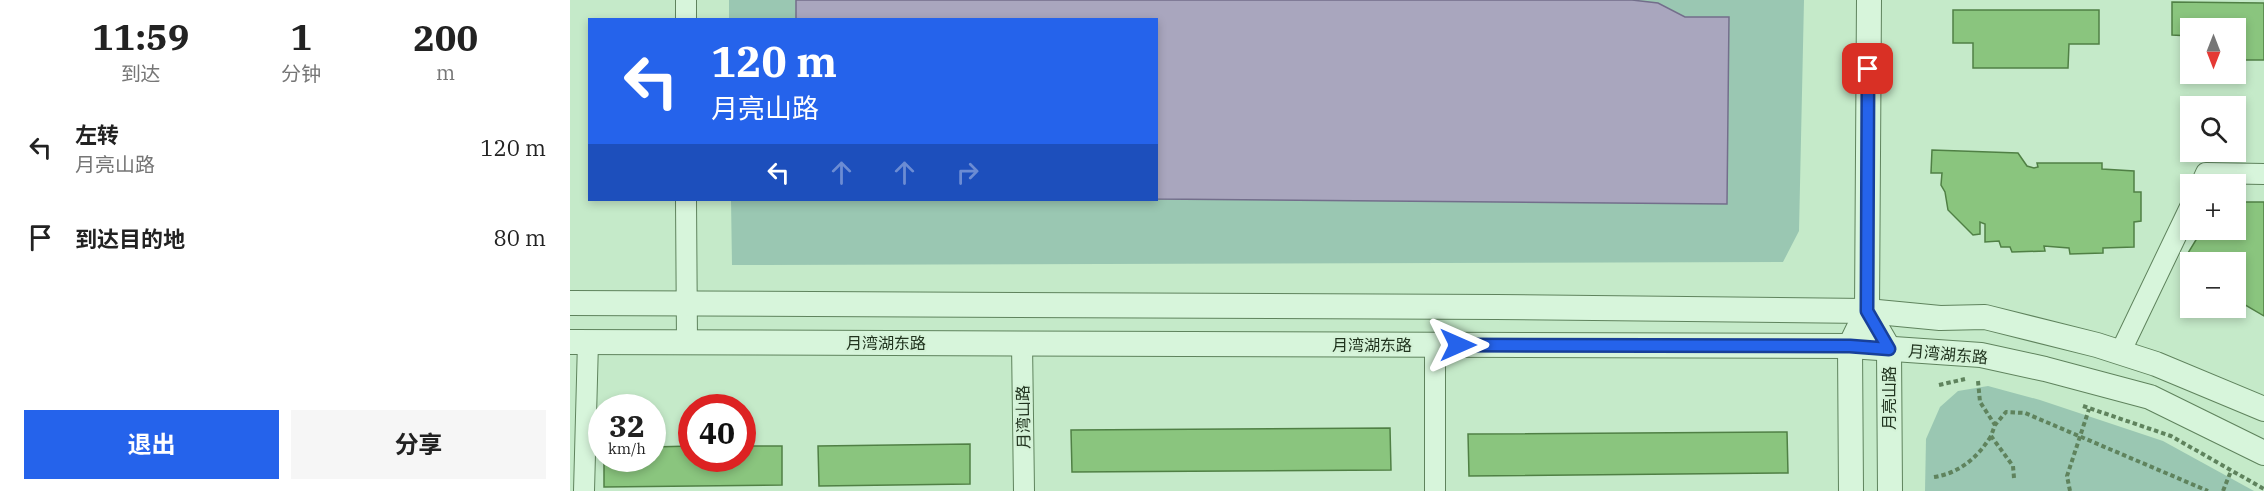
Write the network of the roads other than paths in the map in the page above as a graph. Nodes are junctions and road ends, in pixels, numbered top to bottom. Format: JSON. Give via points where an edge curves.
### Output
{"nodes":[{"id":1,"x":686,"y":0,"type":"edge"},
{"id":2,"x":1869,"y":0,"type":"edge"},
{"id":3,"x":686,"y":18,"type":"edge"},
{"id":4,"x":2206,"y":174,"type":"edge"},
{"id":5,"x":2264,"y":174,"type":"edge"},
{"id":6,"x":686,"y":201,"type":"edge"},
{"id":7,"x":2180,"y":228,"type":"edge"},
{"id":8,"x":570,"y":303,"type":"edge"},
{"id":9,"x":687,"y":303,"type":"junction"},
{"id":10,"x":1867,"y":311,"type":"junction"},
{"id":11,"x":687,"y":341,"type":"junction"},
{"id":12,"x":579,"y":342,"type":"edge"},
{"id":13,"x":1022,"y":343,"type":"junction"},
{"id":14,"x":1435,"y":345,"type":"junction"},
{"id":15,"x":1850,"y":346,"type":"junction"},
{"id":16,"x":1889,"y":349,"type":"junction"},
{"id":17,"x":2120,"y":352,"type":"junction"},
{"id":18,"x":2264,"y":409,"type":"edge"},
{"id":19,"x":2264,"y":453,"type":"edge"},
{"id":20,"x":584,"y":491,"type":"edge"},
{"id":21,"x":1024,"y":491,"type":"edge"},
{"id":22,"x":1435,"y":491,"type":"edge"},
{"id":23,"x":1851,"y":491,"type":"edge"},
{"id":24,"x":1890,"y":491,"type":"edge"}],
"edges":[{"from":1,"to":3,"type":"street"},
{"from":2,"to":10,"type":"street"},
{"from":4,"to":5,"type":"street"},
{"from":6,"to":9,"type":"street"},
{"from":7,"to":17,"type":"street"},
{"from":8,"to":9,"type":"street"},
{"from":9,"to":10,"type":"street"},
{"from":9,"to":11,"type":"street"},
{"from":10,"to":15,"type":"street"},
{"from":10,"to":16,"type":"street","name":"月亮山路"},
{"from":10,"to":17,"type":"street","via":[[1940,318],[1985,317]]},
{"from":11,"to":12,"type":"street","name":"月湾湖东路"},
{"from":11,"to":13,"type":"street","name":"月湾湖东路"},
{"from":12,"to":20,"type":"street"},
{"from":13,"to":14,"type":"street","name":"月湾湖东路"},
{"from":13,"to":21,"type":"street","name":"月湾山路"},
{"from":14,"to":15,"type":"street","name":"月湾湖东路"},
{"from":14,"to":22,"type":"street"},
{"from":15,"to":16,"type":"street","name":"月湾湖东路"},
{"from":15,"to":23,"type":"street"},
{"from":16,"to":19,"type":"street","name":"月湾湖东路","via":[[1981,355],[2150,397]]},
{"from":16,"to":24,"type":"street","name":"月亮山路"},
{"from":17,"to":18,"type":"street"}]}
